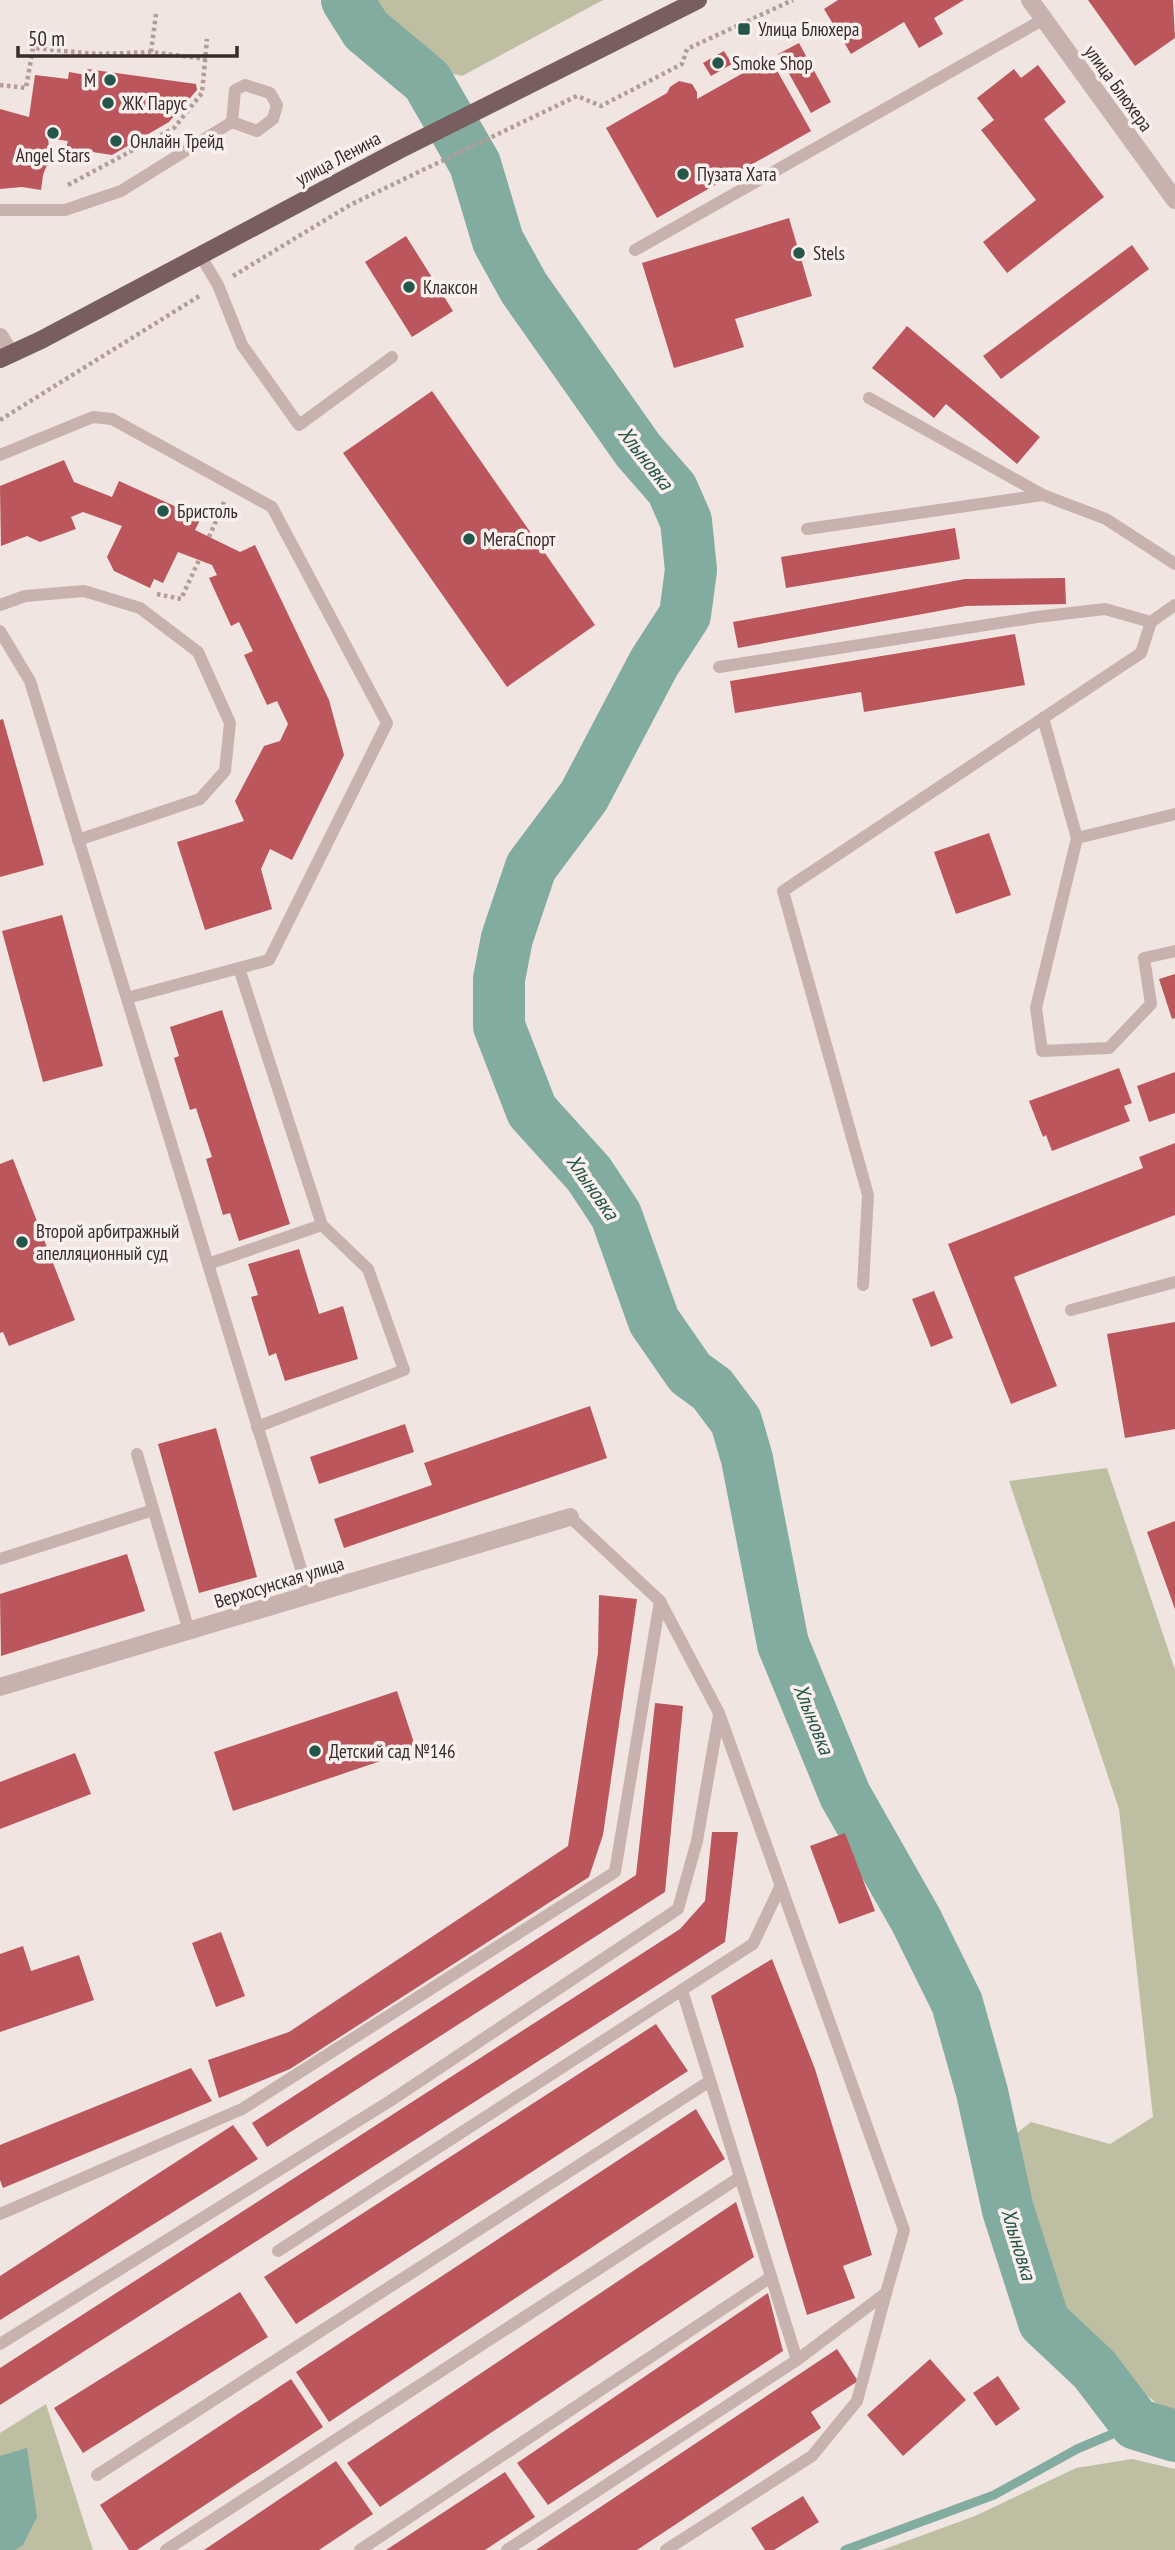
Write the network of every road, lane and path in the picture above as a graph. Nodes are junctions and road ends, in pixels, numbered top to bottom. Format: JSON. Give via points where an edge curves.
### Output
{"nodes":[{"id":1,"x":698,"y":0,"type":"edge"},
{"id":2,"x":793,"y":0,"type":"edge"},
{"id":3,"x":1030,"y":0,"type":"edge"},
{"id":4,"x":156,"y":14,"type":"dead end"},
{"id":5,"x":1044,"y":19,"type":"junction"},
{"id":6,"x":207,"y":39,"type":"dead end"},
{"id":7,"x":151,"y":52,"type":"junction"},
{"id":8,"x":206,"y":59,"type":"junction"},
{"id":9,"x":0,"y":85,"type":"edge"},
{"id":10,"x":232,"y":122,"type":"dead end"},
{"id":11,"x":449,"y":157,"type":"dead end"},
{"id":12,"x":68,"y":185,"type":"dead end"},
{"id":13,"x":1175,"y":200,"type":"edge"},
{"id":14,"x":0,"y":209,"type":"edge"},
{"id":15,"x":635,"y":250,"type":"dead end"},
{"id":16,"x":200,"y":255,"type":"junction"},
{"id":17,"x":0,"y":337,"type":"edge"},
{"id":18,"x":5,"y":357,"type":"edge"},
{"id":19,"x":392,"y":357,"type":"dead end"},
{"id":20,"x":869,"y":398,"type":"dead end"},
{"id":21,"x":0,"y":455,"type":"edge"},
{"id":22,"x":231,"y":485,"type":"junction"},
{"id":23,"x":1043,"y":495,"type":"junction"},
{"id":24,"x":807,"y":529,"type":"dead end"},
{"id":25,"x":209,"y":537,"type":"dead end"},
{"id":26,"x":1175,"y":564,"type":"edge"},
{"id":27,"x":0,"y":605,"type":"edge"},
{"id":28,"x":1175,"y":605,"type":"edge"},
{"id":29,"x":1151,"y":622,"type":"junction"},
{"id":30,"x":0,"y":631,"type":"edge"},
{"id":31,"x":719,"y":667,"type":"dead end"},
{"id":32,"x":1043,"y":718,"type":"junction"},
{"id":33,"x":1175,"y":814,"type":"edge"},
{"id":34,"x":1077,"y":838,"type":"junction"},
{"id":35,"x":78,"y":840,"type":"junction"},
{"id":36,"x":1175,"y":951,"type":"edge"},
{"id":37,"x":239,"y":968,"type":"junction"},
{"id":38,"x":127,"y":998,"type":"junction"},
{"id":39,"x":322,"y":1225,"type":"junction"},
{"id":40,"x":208,"y":1264,"type":"junction"},
{"id":41,"x":1175,"y":1282,"type":"edge"},
{"id":42,"x":863,"y":1285,"type":"dead end"},
{"id":43,"x":1071,"y":1310,"type":"dead end"},
{"id":44,"x":257,"y":1427,"type":"junction"},
{"id":45,"x":137,"y":1454,"type":"dead end"},
{"id":46,"x":153,"y":1510,"type":"junction"},
{"id":47,"x":570,"y":1517,"type":"joint"},
{"id":48,"x":0,"y":1559,"type":"edge"},
{"id":49,"x":309,"y":1595,"type":"junction"},
{"id":50,"x":660,"y":1601,"type":"junction"},
{"id":51,"x":189,"y":1631,"type":"junction"},
{"id":52,"x":0,"y":1687,"type":"edge"},
{"id":53,"x":719,"y":1713,"type":"junction"},
{"id":54,"x":781,"y":1885,"type":"junction"},
{"id":55,"x":682,"y":1990,"type":"junction"},
{"id":56,"x":710,"y":2081,"type":"junction"},
{"id":57,"x":740,"y":2177,"type":"junction"},
{"id":58,"x":0,"y":2214,"type":"edge"},
{"id":59,"x":278,"y":2251,"type":"dead end"},
{"id":60,"x":771,"y":2277,"type":"junction"},
{"id":61,"x":886,"y":2293,"type":"junction"},
{"id":62,"x":0,"y":2344,"type":"edge"},
{"id":63,"x":797,"y":2360,"type":"junction"},
{"id":64,"x":97,"y":2475,"type":"dead end"},
{"id":65,"x":166,"y":2550,"type":"edge"},
{"id":66,"x":360,"y":2550,"type":"edge"},
{"id":67,"x":508,"y":2550,"type":"edge"},
{"id":68,"x":666,"y":2550,"type":"edge"}],
"edges":[{"from":1,"to":16,"type":"main road","name":"улица Ленина"},
{"from":2,"to":11,"type":"path","via":[[687,49],[682,64],[601,106],[577,96]]},
{"from":3,"to":5,"type":"street","name":"улица Блюхера"},
{"from":4,"to":7,"type":"path"},
{"from":5,"to":13,"type":"street","name":"улица Блюхера"},
{"from":5,"to":15,"type":"lane"},
{"from":6,"to":8,"type":"path"},
{"from":7,"to":8,"type":"path"},
{"from":7,"to":9,"type":"path","via":[[97,54],[33,48],[26,88]]},
{"from":8,"to":12,"type":"path","via":[[202,93],[174,128]]},
{"from":10,"to":14,"type":"lane","via":[[121,191],[65,210]]},
{"from":16,"to":18,"type":"main road","name":"улица Ленина"},
{"from":16,"to":19,"type":"lane","via":[[218,285],[242,345],[299,425]]},
{"from":17,"to":18,"type":"street"},
{"from":20,"to":23,"type":"lane"},
{"from":21,"to":22,"type":"lane","via":[[93,418],[112,419]]},
{"from":22,"to":25,"type":"path"},
{"from":22,"to":37,"type":"lane","via":[[272,507],[387,723],[269,960]]},
{"from":23,"to":24,"type":"lane"},
{"from":23,"to":26,"type":"lane","via":[[1106,519]]},
{"from":27,"to":35,"type":"lane","via":[[26,596],[84,591],[141,608],[198,652],[230,723],[225,771],[200,799]]},
{"from":28,"to":29,"type":"lane"},
{"from":29,"to":31,"type":"lane","via":[[1105,610],[1091,611]]},
{"from":29,"to":32,"type":"lane","via":[[1141,653]]},
{"from":30,"to":35,"type":"lane","via":[[30,681]]},
{"from":32,"to":34,"type":"lane"},
{"from":32,"to":42,"type":"lane","via":[[783,891],[868,1195]]},
{"from":33,"to":34,"type":"lane"},
{"from":34,"to":36,"type":"lane","via":[[1036,1008],[1042,1051],[1109,1048],[1151,1004],[1144,958]]},
{"from":35,"to":38,"type":"lane"},
{"from":37,"to":38,"type":"lane"},
{"from":37,"to":39,"type":"lane"},
{"from":38,"to":40,"type":"lane"},
{"from":39,"to":40,"type":"lane"},
{"from":39,"to":44,"type":"lane","via":[[368,1269],[404,1370]]},
{"from":40,"to":44,"type":"lane"},
{"from":41,"to":43,"type":"lane"},
{"from":44,"to":49,"type":"lane"},
{"from":45,"to":46,"type":"lane"},
{"from":46,"to":48,"type":"lane"},
{"from":46,"to":51,"type":"lane"},
{"from":47,"to":49,"type":"street","name":"Верхосунская улица"},
{"from":47,"to":50,"type":"lane"},
{"from":49,"to":51,"type":"street","name":"Верхосунская улица"},
{"from":50,"to":53,"type":"lane"},
{"from":50,"to":58,"type":"lane","via":[[615,1872],[242,2109]]},
{"from":51,"to":52,"type":"street","name":"Верхосунская улица"},
{"from":53,"to":54,"type":"lane"},
{"from":53,"to":62,"type":"lane","via":[[697,1841],[678,1909],[390,2101]]},
{"from":54,"to":55,"type":"lane","via":[[753,1944]]},
{"from":54,"to":61,"type":"lane","via":[[904,2230]]},
{"from":55,"to":56,"type":"lane"},
{"from":55,"to":59,"type":"lane"},
{"from":56,"to":57,"type":"lane"},
{"from":56,"to":64,"type":"lane"},
{"from":57,"to":60,"type":"lane"},
{"from":57,"to":65,"type":"lane"},
{"from":60,"to":63,"type":"lane"},
{"from":60,"to":66,"type":"lane"},
{"from":61,"to":63,"type":"lane"},
{"from":61,"to":68,"type":"lane","via":[[857,2401],[812,2456]]},
{"from":63,"to":67,"type":"lane"}]}
